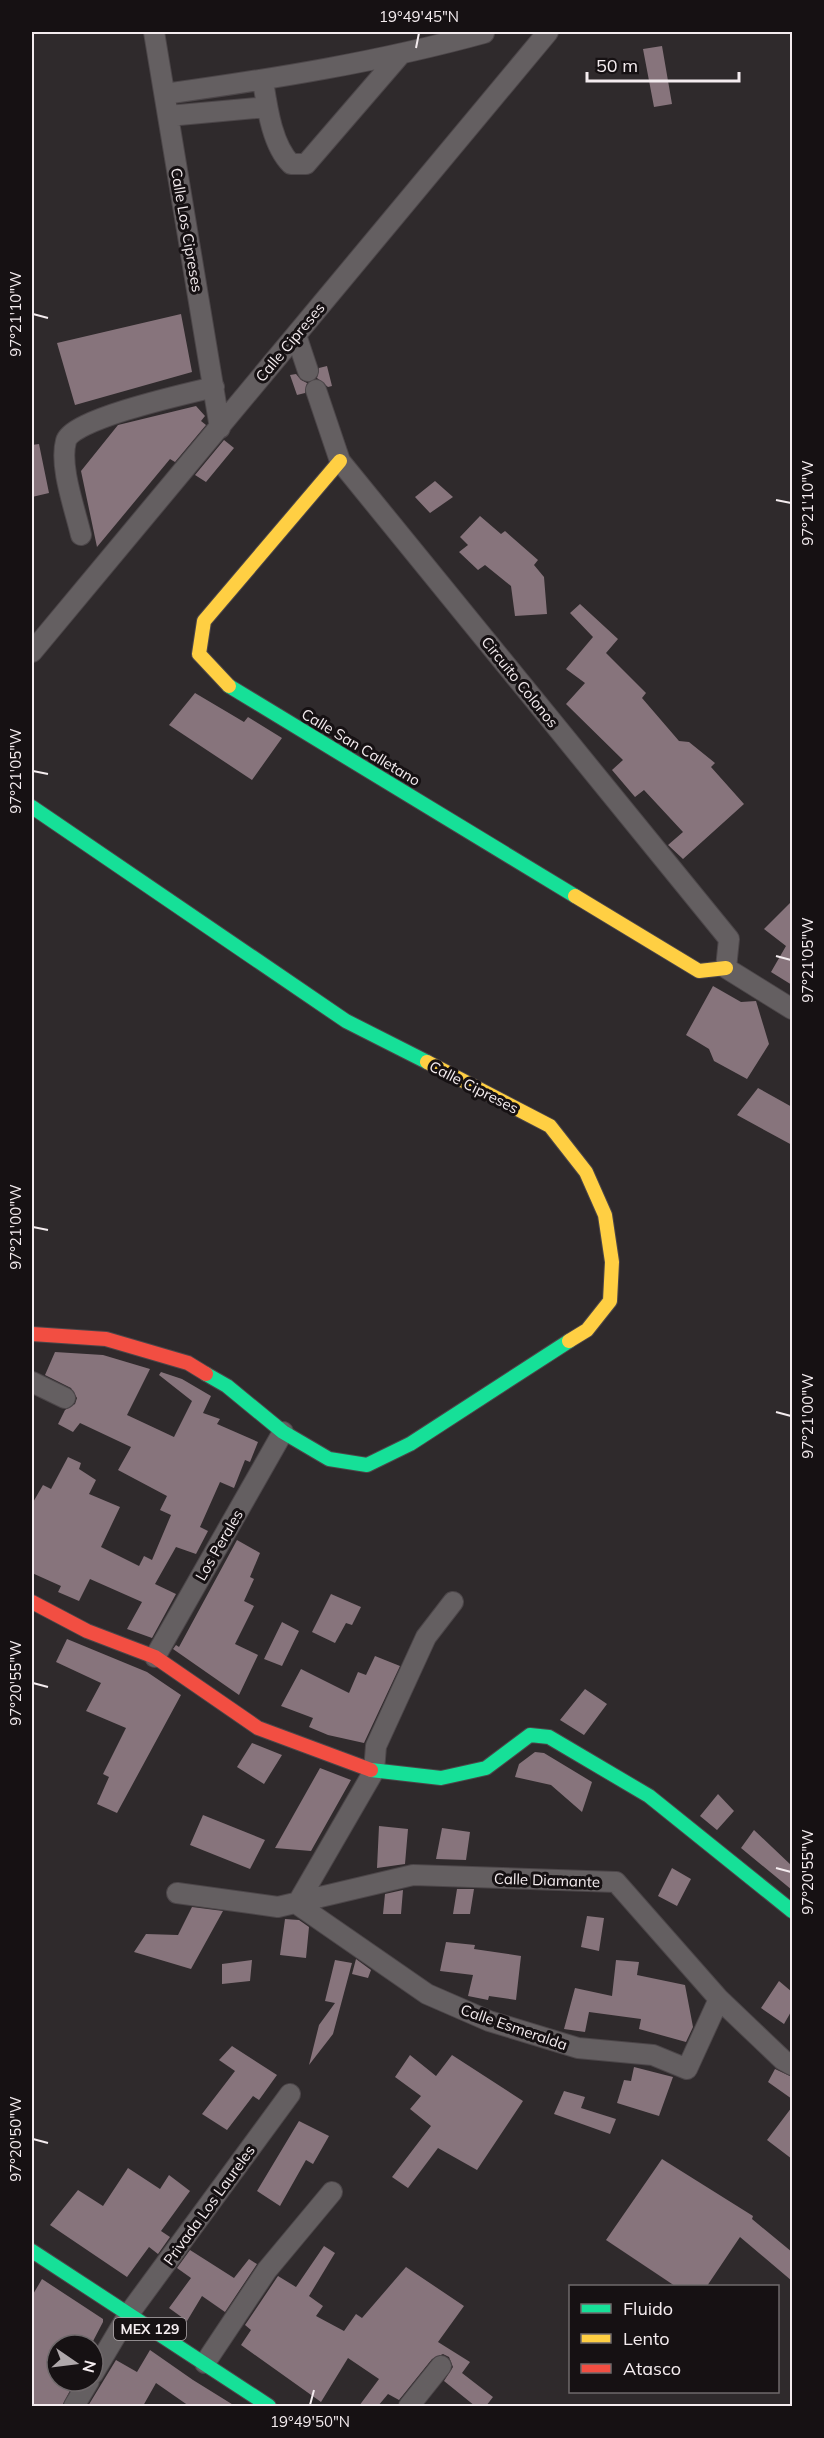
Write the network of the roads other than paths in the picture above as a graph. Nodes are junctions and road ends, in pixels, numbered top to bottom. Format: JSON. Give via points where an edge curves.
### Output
{"nodes":[{"id":1,"x":154,"y":32,"type":"edge"},
{"id":2,"x":548,"y":32,"type":"edge"},
{"id":3,"x":484,"y":33,"type":"dead end"},
{"id":4,"x":400,"y":55,"type":"junction"},
{"id":5,"x":263,"y":81,"type":"junction"},
{"id":6,"x":165,"y":94,"type":"junction"},
{"id":7,"x":267,"y":107,"type":"junction"},
{"id":8,"x":168,"y":116,"type":"junction"},
{"id":9,"x":296,"y":335,"type":"junction"},
{"id":10,"x":308,"y":370,"type":"dead end"},
{"id":11,"x":214,"y":387,"type":"junction"},
{"id":12,"x":316,"y":390,"type":"dead end"},
{"id":13,"x":220,"y":428,"type":"junction"},
{"id":14,"x":340,"y":461,"type":"junction"},
{"id":15,"x":81,"y":535,"type":"dead end"},
{"id":16,"x":32,"y":652,"type":"edge"},
{"id":17,"x":32,"y":807,"type":"edge"},
{"id":18,"x":726,"y":968,"type":"junction"},
{"id":19,"x":792,"y":1009,"type":"edge"},
{"id":20,"x":32,"y":1334,"type":"edge"},
{"id":21,"x":32,"y":1382,"type":"edge"},
{"id":22,"x":64,"y":1398,"type":"dead end"},
{"id":23,"x":283,"y":1432,"type":"junction"},
{"id":24,"x":32,"y":1602,"type":"edge"},
{"id":25,"x":453,"y":1602,"type":"dead end"},
{"id":26,"x":155,"y":1657,"type":"junction"},
{"id":27,"x":374,"y":1771,"type":"junction"},
{"id":28,"x":177,"y":1893,"type":"dead end"},
{"id":29,"x":297,"y":1904,"type":"junction"},
{"id":30,"x":792,"y":1911,"type":"edge"},
{"id":31,"x":719,"y":1999,"type":"junction"},
{"id":32,"x":792,"y":2065,"type":"edge"},
{"id":33,"x":290,"y":2094,"type":"dead end"},
{"id":34,"x":332,"y":2192,"type":"dead end"},
{"id":35,"x":32,"y":2251,"type":"edge"},
{"id":36,"x":128,"y":2315,"type":"junction"},
{"id":37,"x":105,"y":2354,"type":"edge"},
{"id":38,"x":205,"y":2363,"type":"junction"},
{"id":39,"x":441,"y":2366,"type":"dead end"},
{"id":40,"x":82,"y":2393,"type":"edge"},
{"id":41,"x":74,"y":2406,"type":"edge"},
{"id":42,"x":268,"y":2406,"type":"edge"},
{"id":43,"x":409,"y":2406,"type":"edge"}],
"edges":[{"from":1,"to":6,"type":"street","name":"Calle Los Cipreses"},
{"from":2,"to":9,"type":"street","name":"Calle Cipreses"},
{"from":3,"to":4,"type":"street"},
{"from":4,"to":5,"type":"street"},
{"from":4,"to":7,"type":"street","via":[[306,164],[291,164],[283,156]]},
{"from":5,"to":6,"type":"street"},
{"from":5,"to":7,"type":"street"},
{"from":6,"to":8,"type":"street","name":"Calle Los Cipreses"},
{"from":7,"to":8,"type":"street"},
{"from":8,"to":11,"type":"street","name":"Calle Los Cipreses"},
{"from":9,"to":10,"type":"street"},
{"from":9,"to":13,"type":"street","name":"Calle Cipreses"},
{"from":11,"to":13,"type":"street","name":"Calle Los Cipreses"},
{"from":11,"to":15,"type":"street","via":[[145,404],[74,428],[66,438],[64,459]]},
{"from":12,"to":14,"type":"street","name":"Circuito Colonos"},
{"from":13,"to":16,"type":"street","name":"Calle Cipreses"},
{"from":14,"to":18,"type":"street","name":"Circuito Colonos","via":[[729,939]]},
{"from":14,"to":18,"type":"street","name":"Calle San Calletano","via":[[204,621],[199,654],[224,683],[699,971]]},
{"from":17,"to":23,"type":"street","name":"Calle Cipreses","via":[[346,1021],[550,1126],[586,1172],[605,1215],[612,1262],[610,1301],[587,1330],[410,1444],[367,1465],[329,1459]]},
{"from":18,"to":19,"type":"street"},
{"from":20,"to":23,"type":"street","name":"Calle Cipreses","via":[[106,1339],[188,1363],[227,1386]]},
{"from":21,"to":22,"type":"street"},
{"from":23,"to":26,"type":"street","name":"Los Perales"},
{"from":24,"to":26,"type":"street","via":[[87,1632]]},
{"from":25,"to":27,"type":"street","via":[[426,1637],[376,1746]]},
{"from":26,"to":27,"type":"street","via":[[258,1728]]},
{"from":27,"to":29,"type":"street"},
{"from":27,"to":30,"type":"street","via":[[441,1778],[486,1768],[530,1735],[549,1737],[649,1796]]},
{"from":28,"to":29,"type":"street","name":"Calle Diamante","via":[[278,1907]]},
{"from":29,"to":31,"type":"street","name":"Calle Diamante","via":[[413,1875],[616,1882]]},
{"from":29,"to":31,"type":"street","name":"Calle Esmeralda","via":[[427,1994],[489,2022],[578,2048],[653,2055],[687,2068]]},
{"from":31,"to":32,"type":"street","name":"Calle Diamante"},
{"from":33,"to":36,"type":"street","name":"Privada Los Laureles"},
{"from":34,"to":38,"type":"street","via":[[267,2270]]},
{"from":35,"to":36,"type":"street","number":"MEX 129"},
{"from":36,"to":37,"type":"street","name":"Privada Los Laureles"},
{"from":36,"to":38,"type":"street","number":"MEX 129"},
{"from":38,"to":42,"type":"street","number":"MEX 129"},
{"from":39,"to":43,"type":"street"},
{"from":40,"to":41,"type":"street"}]}
